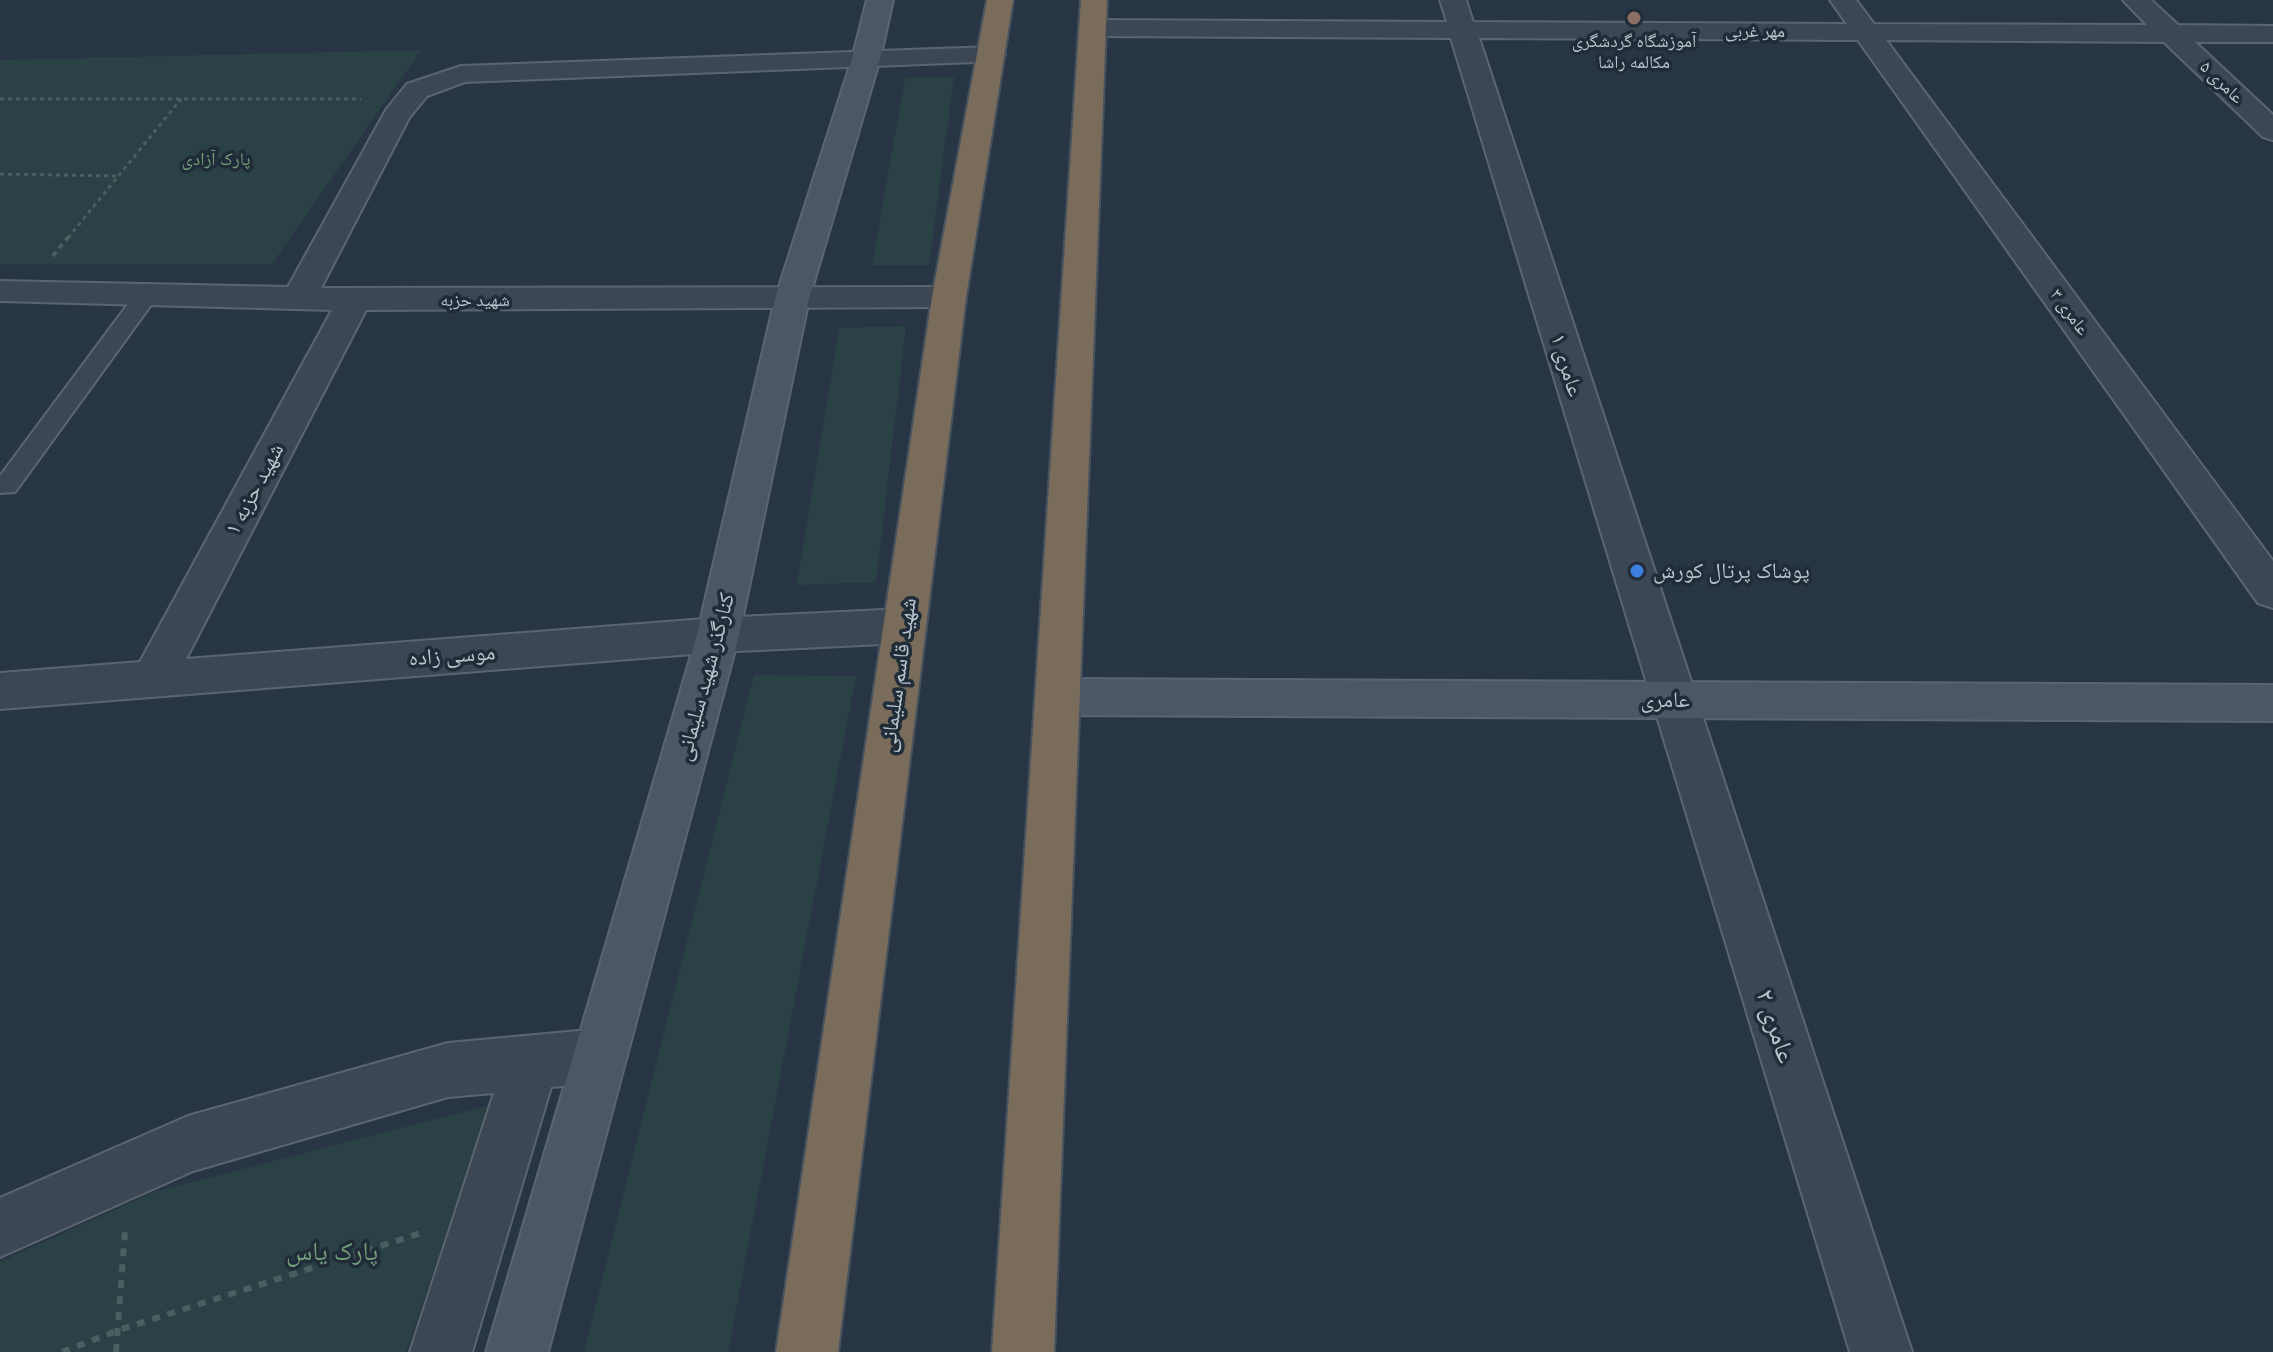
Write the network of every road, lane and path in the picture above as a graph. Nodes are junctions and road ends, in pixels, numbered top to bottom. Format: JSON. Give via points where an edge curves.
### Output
{"nodes":[{"id":1,"x":880,"y":0,"type":"edge"},
{"id":2,"x":1000,"y":0,"type":"edge"},
{"id":3,"x":1843,"y":0,"type":"edge"},
{"id":4,"x":2136,"y":0,"type":"edge"},
{"id":5,"x":1093,"y":14,"type":"edge"},
{"id":6,"x":1457,"y":15,"type":"edge"},
{"id":7,"x":1867,"y":32,"type":"junction"},
{"id":8,"x":2171,"y":34,"type":"junction"},
{"id":9,"x":2273,"y":34,"type":"edge"},
{"id":10,"x":991,"y":55,"type":"junction"},
{"id":11,"x":866,"y":59,"type":"junction"},
{"id":12,"x":0,"y":99,"type":"edge"},
{"id":13,"x":181,"y":99,"type":"junction"},
{"id":14,"x":410,"y":99,"type":"junction"},
{"id":15,"x":2273,"y":131,"type":"edge"},
{"id":16,"x":0,"y":174,"type":"edge"},
{"id":17,"x":119,"y":176,"type":"junction"},
{"id":18,"x":12,"y":291,"type":"edge"},
{"id":19,"x":148,"y":293,"type":"junction"},
{"id":20,"x":949,"y":297,"type":"junction"},
{"id":21,"x":299,"y":298,"type":"junction"},
{"id":22,"x":792,"y":299,"type":"junction"},
{"id":23,"x":354,"y":300,"type":"junction"},
{"id":24,"x":6,"y":486,"type":"dead end"},
{"id":25,"x":2273,"y":592,"type":"edge"},
{"id":26,"x":904,"y":626,"type":"junction"},
{"id":27,"x":718,"y":635,"type":"junction"},
{"id":28,"x":154,"y":678,"type":"junction"},
{"id":29,"x":0,"y":691,"type":"edge"},
{"id":30,"x":1058,"y":697,"type":"junction"},
{"id":31,"x":1672,"y":700,"type":"junction"},
{"id":32,"x":2273,"y":703,"type":"edge"},
{"id":33,"x":600,"y":1056,"type":"junction"},
{"id":34,"x":531,"y":1062,"type":"junction"},
{"id":35,"x":129,"y":1170,"type":"junction"},
{"id":36,"x":486,"y":1212,"type":"junction"},
{"id":37,"x":0,"y":1228,"type":"edge"},
{"id":38,"x":119,"y":1330,"type":"junction"},
{"id":39,"x":62,"y":1352,"type":"edge"},
{"id":40,"x":116,"y":1352,"type":"edge"},
{"id":41,"x":441,"y":1352,"type":"edge"},
{"id":42,"x":517,"y":1352,"type":"edge"},
{"id":43,"x":807,"y":1352,"type":"edge"},
{"id":44,"x":1023,"y":1352,"type":"edge"},
{"id":45,"x":1881,"y":1352,"type":"edge"}],
"edges":[{"from":1,"to":11,"type":"street","name":"کنارگذر شهید سلیمانی"},
{"from":2,"to":10,"type":"highway","name":"شهید قاسم سلیمانی"},
{"from":3,"to":7,"type":"street","name":"عامری ۳"},
{"from":4,"to":8,"type":"street","name":"عامری ۵"},
{"from":5,"to":6,"type":"street","name":"مهر غربی"},
{"from":5,"to":30,"type":"highway"},
{"from":6,"to":7,"type":"street","name":"مهر غربی"},
{"from":6,"to":31,"type":"street","name":"عامری ۱"},
{"from":7,"to":8,"type":"street","name":"مهر غربی"},
{"from":7,"to":25,"type":"street","name":"عامری ۳"},
{"from":8,"to":9,"type":"street","name":"مهر غربی"},
{"from":8,"to":15,"type":"street","name":"عامری ۵"},
{"from":10,"to":11,"type":"street"},
{"from":10,"to":20,"type":"highway","name":"شهید قاسم سلیمانی"},
{"from":11,"to":14,"type":"street","via":[[461,74],[417,90]]},
{"from":11,"to":22,"type":"street","name":"کنارگذر شهید سلیمانی"},
{"from":12,"to":13,"type":"path"},
{"from":13,"to":14,"type":"path"},
{"from":13,"to":17,"type":"path"},
{"from":14,"to":21,"type":"street"},
{"from":16,"to":17,"type":"path"},
{"from":17,"to":18,"type":"path"},
{"from":18,"to":19,"type":"street","name":"شهید حزبه"},
{"from":19,"to":21,"type":"street","name":"شهید حزبه"},
{"from":19,"to":24,"type":"lane"},
{"from":20,"to":22,"type":"street","name":"شهید حزبه"},
{"from":20,"to":26,"type":"highway","name":"شهید قاسم سلیمانی"},
{"from":21,"to":23,"type":"street","name":"شهید حزبه"},
{"from":22,"to":23,"type":"street","name":"شهید حزبه"},
{"from":22,"to":27,"type":"street","name":"کنارگذر شهید سلیمانی"},
{"from":23,"to":28,"type":"street","name":"شهید حزبه ۱"},
{"from":26,"to":27,"type":"street","name":"موسی زاده"},
{"from":26,"to":43,"type":"highway","name":"شهید قاسم سلیمانی"},
{"from":27,"to":28,"type":"street","name":"موسی زاده"},
{"from":27,"to":33,"type":"street","name":"کنارگذر شهید سلیمانی"},
{"from":28,"to":29,"type":"street","name":"موسی زاده"},
{"from":30,"to":31,"type":"street","name":"عامری"},
{"from":30,"to":44,"type":"highway"},
{"from":31,"to":32,"type":"street","name":"عامری"},
{"from":31,"to":45,"type":"street","name":"عامری ۲"},
{"from":33,"to":34,"type":"street"},
{"from":33,"to":42,"type":"street","name":"کنارگذر شهید سلیمانی"},
{"from":34,"to":35,"type":"street","via":[[448,1070],[188,1144]]},
{"from":34,"to":36,"type":"street"},
{"from":35,"to":37,"type":"street"},
{"from":35,"to":38,"type":"path"},
{"from":36,"to":38,"type":"path"},
{"from":36,"to":41,"type":"street"},
{"from":38,"to":39,"type":"path"},
{"from":38,"to":40,"type":"path"}]}
